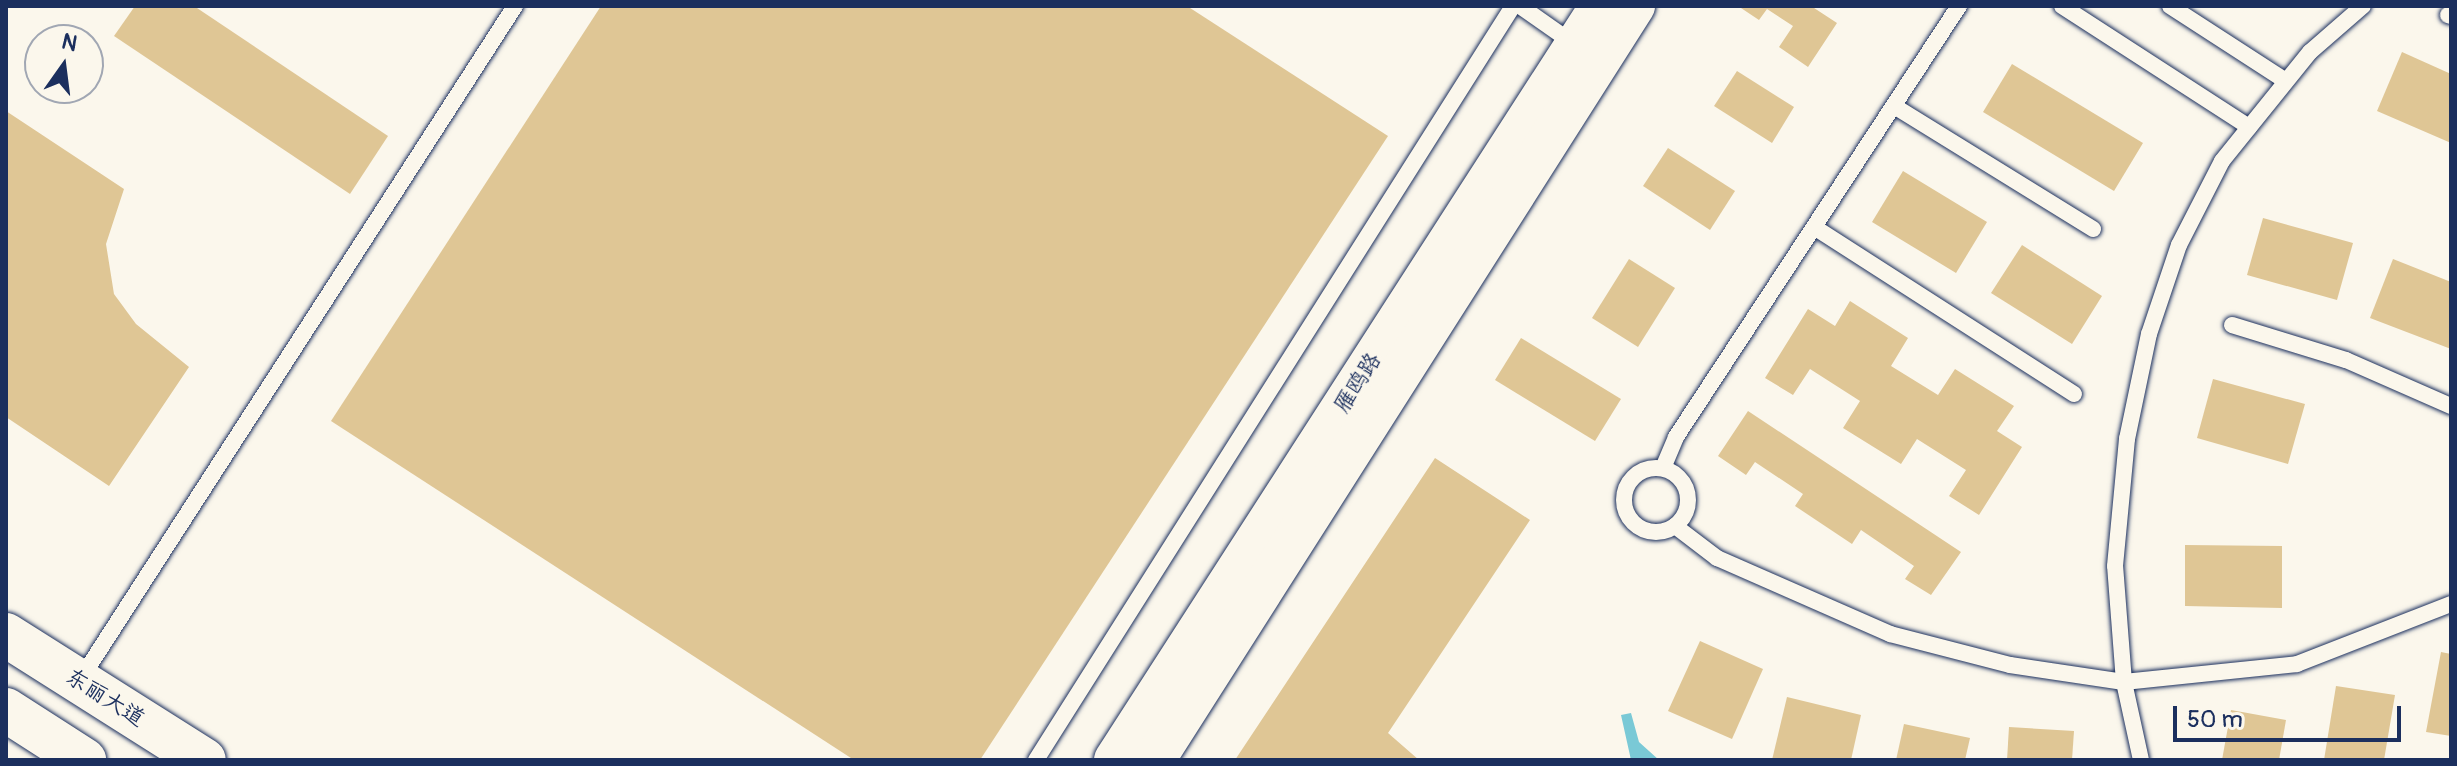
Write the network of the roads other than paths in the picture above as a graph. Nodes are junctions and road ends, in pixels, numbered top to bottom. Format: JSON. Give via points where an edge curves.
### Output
{"nodes":[{"id":1,"x":515,"y":6,"type":"edge"},
{"id":2,"x":1513,"y":6,"type":"edge"},
{"id":3,"x":1520,"y":6,"type":"edge"},
{"id":4,"x":1601,"y":6,"type":"edge"},
{"id":5,"x":1634,"y":6,"type":"edge"},
{"id":6,"x":1959,"y":6,"type":"edge"},
{"id":7,"x":2062,"y":6,"type":"edge"},
{"id":8,"x":2170,"y":6,"type":"edge"},
{"id":9,"x":2363,"y":6,"type":"edge"},
{"id":10,"x":1588,"y":53,"type":"junction"},
{"id":11,"x":2286,"y":81,"type":"junction"},
{"id":12,"x":1894,"y":106,"type":"junction"},
{"id":13,"x":2249,"y":127,"type":"junction"},
{"id":14,"x":1814,"y":227,"type":"junction"},
{"id":15,"x":2093,"y":229,"type":"dead end"},
{"id":16,"x":2232,"y":325,"type":"dead end"},
{"id":17,"x":2074,"y":394,"type":"dead end"},
{"id":18,"x":2451,"y":406,"type":"edge"},
{"id":19,"x":1663,"y":468,"type":"junction"},
{"id":20,"x":1675,"y":526,"type":"junction"},
{"id":21,"x":2451,"y":604,"type":"edge"},
{"id":22,"x":6,"y":635,"type":"edge"},
{"id":23,"x":79,"y":682,"type":"junction"},
{"id":24,"x":2124,"y":682,"type":"junction"},
{"id":25,"x":6,"y":710,"type":"edge"},
{"id":26,"x":84,"y":760,"type":"edge"},
{"id":27,"x":204,"y":760,"type":"edge"},
{"id":28,"x":1036,"y":760,"type":"edge"},
{"id":29,"x":1115,"y":760,"type":"edge"},
{"id":30,"x":1154,"y":760,"type":"edge"},
{"id":31,"x":2141,"y":760,"type":"edge"}],
"edges":[{"from":1,"to":23,"type":"lane"},
{"from":2,"to":28,"type":"lane"},
{"from":3,"to":10,"type":"lane"},
{"from":4,"to":10,"type":"street","name":"雁鸥路"},
{"from":5,"to":10,"type":"street","name":"雁鸥路"},
{"from":6,"to":12,"type":"lane"},
{"from":7,"to":13,"type":"lane"},
{"from":8,"to":11,"type":"lane"},
{"from":9,"to":11,"type":"lane"},
{"from":10,"to":29,"type":"street","name":"雁鸥路"},
{"from":10,"to":30,"type":"street","name":"雁鸥路"},
{"from":11,"to":13,"type":"lane"},
{"from":12,"to":14,"type":"lane"},
{"from":12,"to":15,"type":"lane"},
{"from":13,"to":24,"type":"lane","via":[[2222,161],[2179,245],[2149,334],[2127,439],[2115,566]]},
{"from":14,"to":17,"type":"lane"},
{"from":14,"to":19,"type":"lane","via":[[1676,437]]},
{"from":16,"to":18,"type":"lane","via":[[2346,360]]},
{"from":19,"to":20,"type":"lane","via":[[1688,494]]},
{"from":19,"to":20,"type":"lane","via":[[1641,471],[1624,500],[1648,531]]},
{"from":20,"to":24,"type":"lane","via":[[1717,558],[1890,634],[2010,665]]},
{"from":21,"to":24,"type":"lane","via":[[2297,664]]},
{"from":22,"to":23,"type":"highway","name":"东丽大道"},
{"from":23,"to":27,"type":"highway","name":"东丽大道"},
{"from":24,"to":31,"type":"lane"},
{"from":25,"to":26,"type":"highway"}]}
